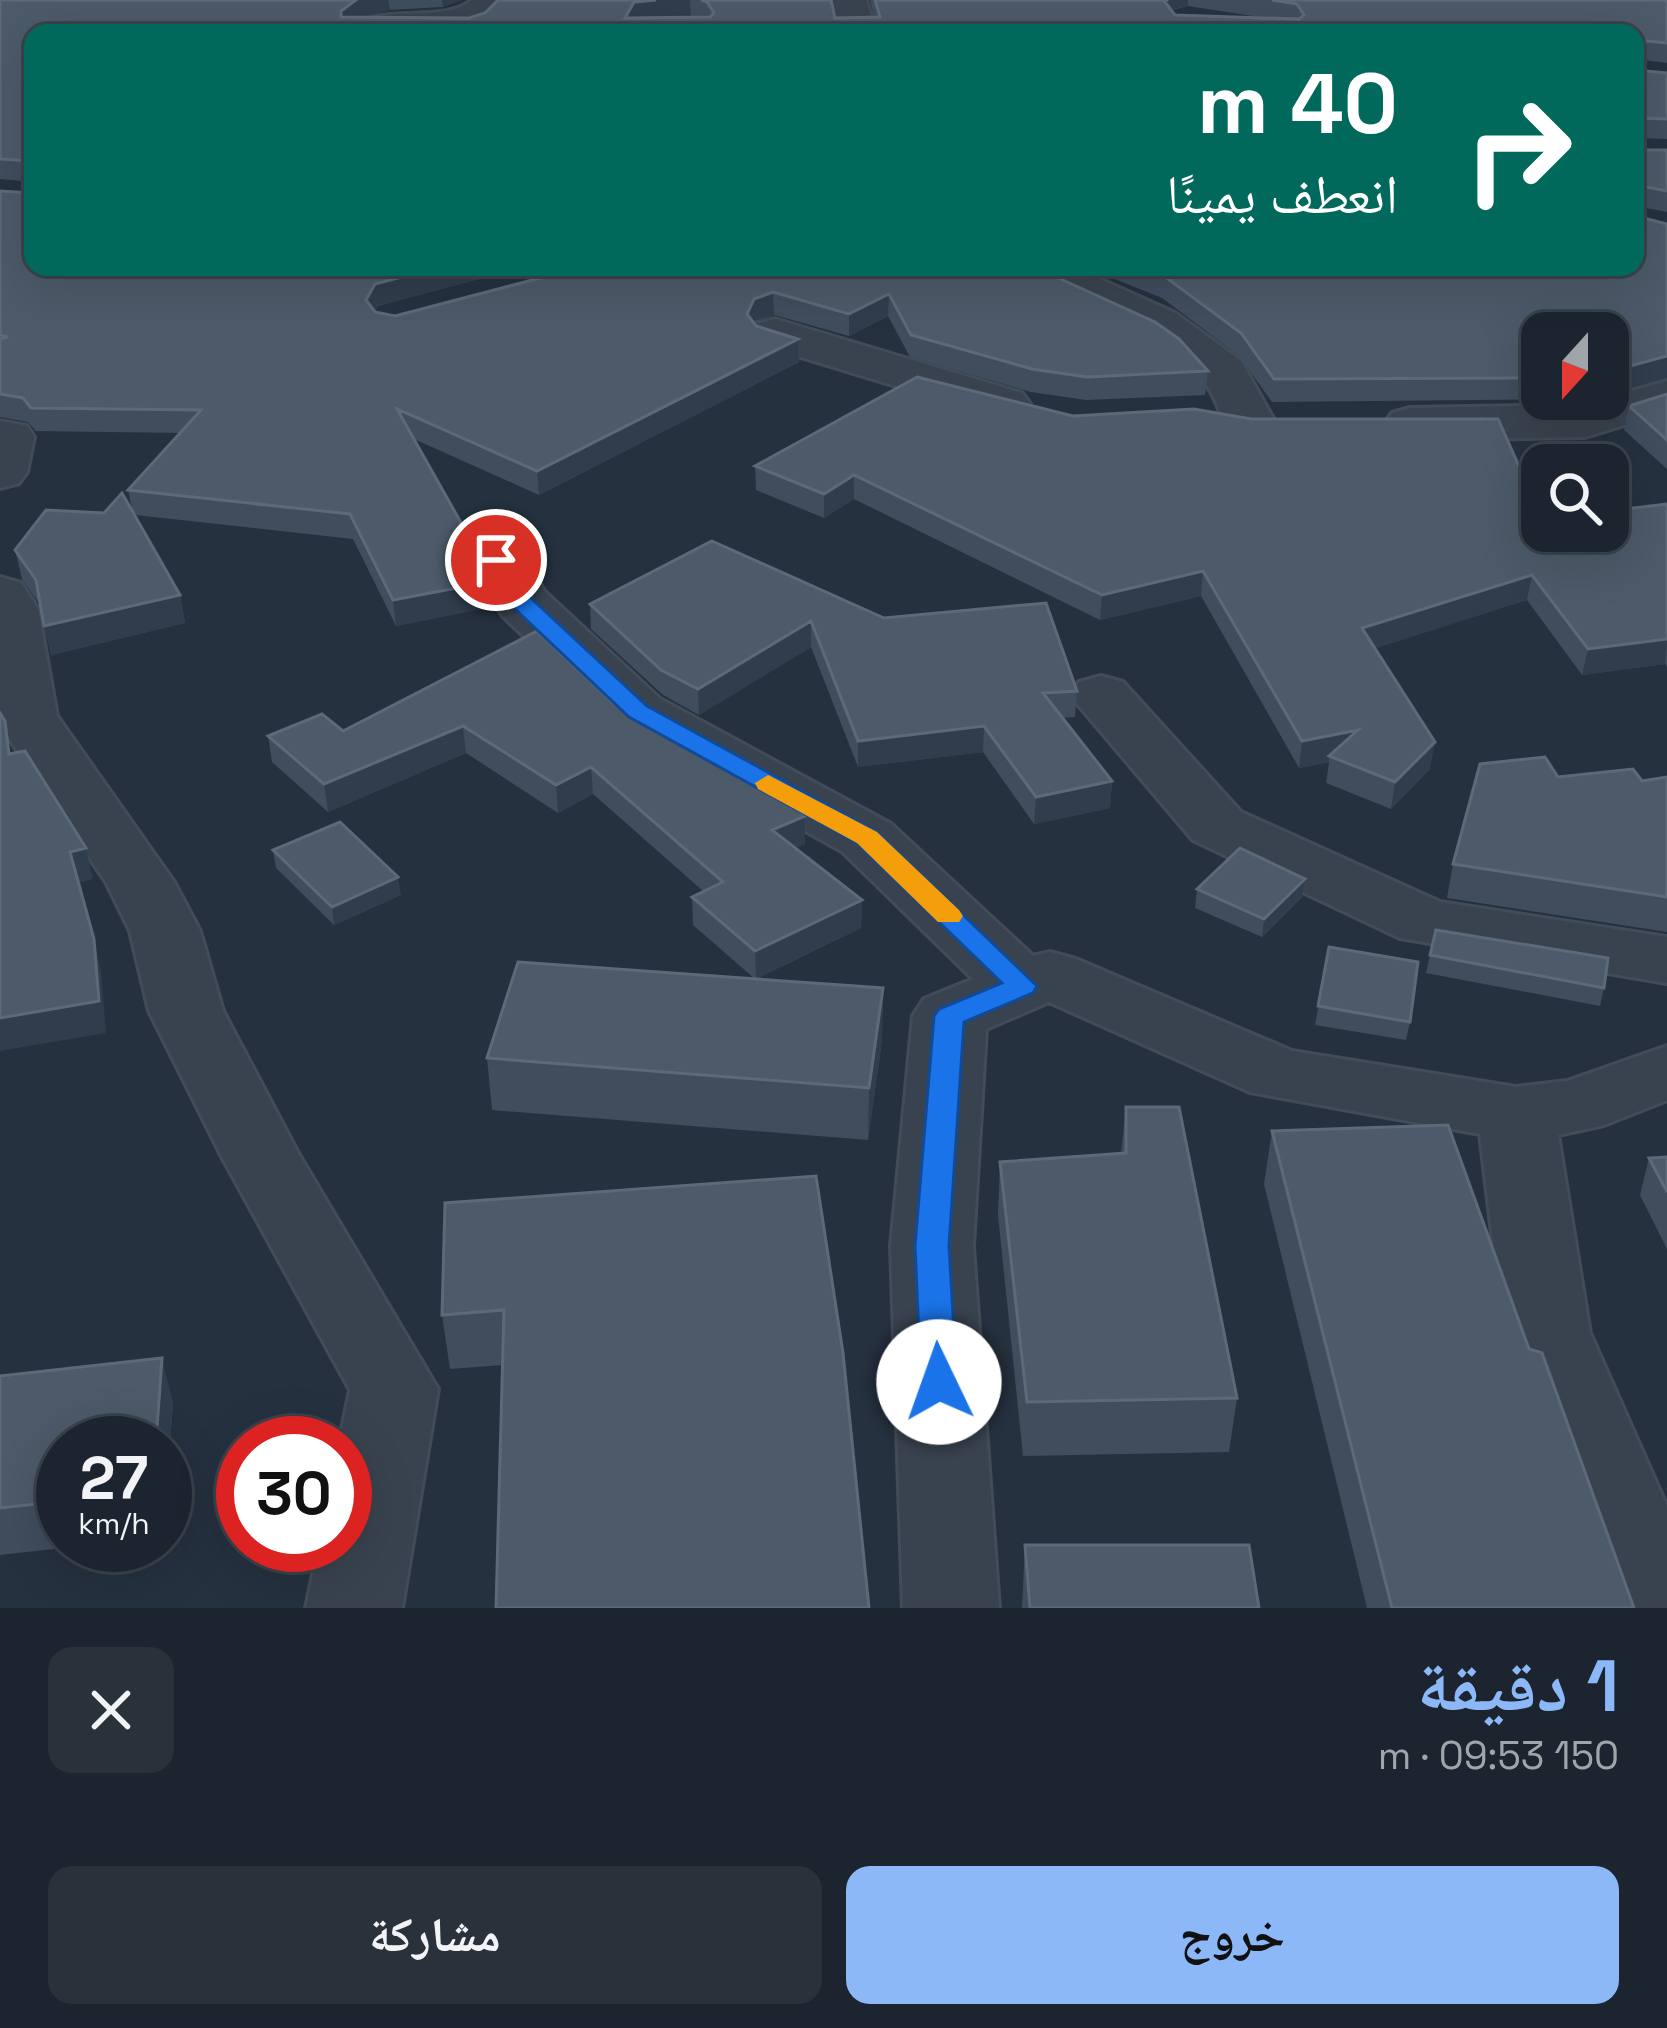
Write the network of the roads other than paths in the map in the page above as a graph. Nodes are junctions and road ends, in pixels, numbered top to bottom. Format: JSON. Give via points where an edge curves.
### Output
{"nodes":[{"id":1,"x":478,"y":18,"type":"edge"},
{"id":2,"x":395,"y":24,"type":"edge"},
{"id":3,"x":1055,"y":276,"type":"edge"},
{"id":4,"x":775,"y":334,"type":"edge"},
{"id":5,"x":1667,"y":396,"type":"edge"},
{"id":6,"x":1192,"y":412,"type":"edge"},
{"id":7,"x":1049,"y":414,"type":"edge"},
{"id":8,"x":1365,"y":424,"type":"edge"},
{"id":9,"x":0,"y":437,"type":"edge"},
{"id":10,"x":0,"y":472,"type":"edge"},
{"id":11,"x":496,"y":560,"type":"dead end"},
{"id":12,"x":0,"y":595,"type":"edge"},
{"id":13,"x":1101,"y":695,"type":"dead end"},
{"id":14,"x":1667,"y":960,"type":"edge"},
{"id":15,"x":1022,"y":986,"type":"junction"},
{"id":16,"x":1667,"y":1072,"type":"edge"},
{"id":17,"x":1516,"y":1114,"type":"junction"},
{"id":18,"x":354,"y":1608,"type":"edge"},
{"id":19,"x":951,"y":1608,"type":"edge"},
{"id":20,"x":1664,"y":1608,"type":"edge"}],
"edges":[{"from":1,"to":2,"type":"street"},
{"from":3,"to":6,"type":"street","via":[[1175,334],[1273,423]]},
{"from":4,"to":7,"type":"street"},
{"from":5,"to":8,"type":"street","via":[[1585,421]]},
{"from":9,"to":10,"type":"street","via":[[8,437]]},
{"from":11,"to":15,"type":"street","via":[[523,603],[638,712],[867,838]]},
{"from":12,"to":18,"type":"street","via":[[26,717],[140,882],[165,932],[186,1012],[394,1389]]},
{"from":13,"to":14,"type":"street","via":[[1217,826],[1424,922]]},
{"from":15,"to":17,"type":"street","via":[[1050,975],[1276,1074]]},
{"from":15,"to":19,"type":"street","via":[[950,1016],[932,1246]]},
{"from":16,"to":17,"type":"street","via":[[1577,1106]]},
{"from":17,"to":20,"type":"street","via":[[1547,1333]]}]}
